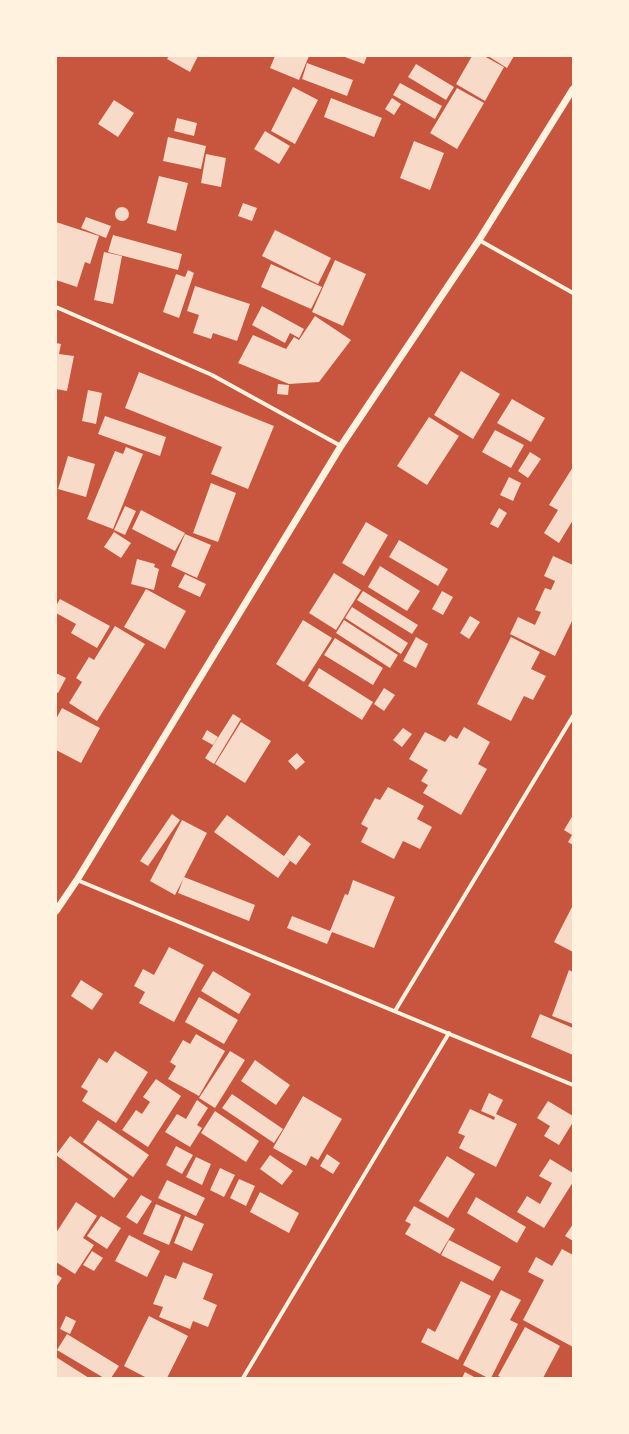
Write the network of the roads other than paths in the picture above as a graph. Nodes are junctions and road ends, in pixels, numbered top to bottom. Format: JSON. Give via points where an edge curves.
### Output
{"nodes":[{"id":1,"x":573,"y":89,"type":"edge"},
{"id":2,"x":479,"y":240,"type":"junction"},
{"id":3,"x":573,"y":293,"type":"edge"},
{"id":4,"x":56,"y":307,"type":"edge"},
{"id":5,"x":341,"y":446,"type":"junction"},
{"id":6,"x":573,"y":716,"type":"edge"},
{"id":7,"x":78,"y":880,"type":"junction"},
{"id":8,"x":56,"y":911,"type":"edge"},
{"id":9,"x":395,"y":1011,"type":"junction"},
{"id":10,"x":449,"y":1033,"type":"junction"},
{"id":11,"x":573,"y":1085,"type":"edge"},
{"id":12,"x":243,"y":1378,"type":"edge"}],
"edges":[{"from":1,"to":2,"type":"street"},
{"from":2,"to":3,"type":"street"},
{"from":2,"to":5,"type":"street"},
{"from":4,"to":5,"type":"street","via":[[212,375]]},
{"from":5,"to":7,"type":"street"},
{"from":6,"to":9,"type":"street"},
{"from":7,"to":8,"type":"street"},
{"from":7,"to":9,"type":"street"},
{"from":9,"to":10,"type":"street"},
{"from":10,"to":11,"type":"street"},
{"from":10,"to":12,"type":"street"}]}
